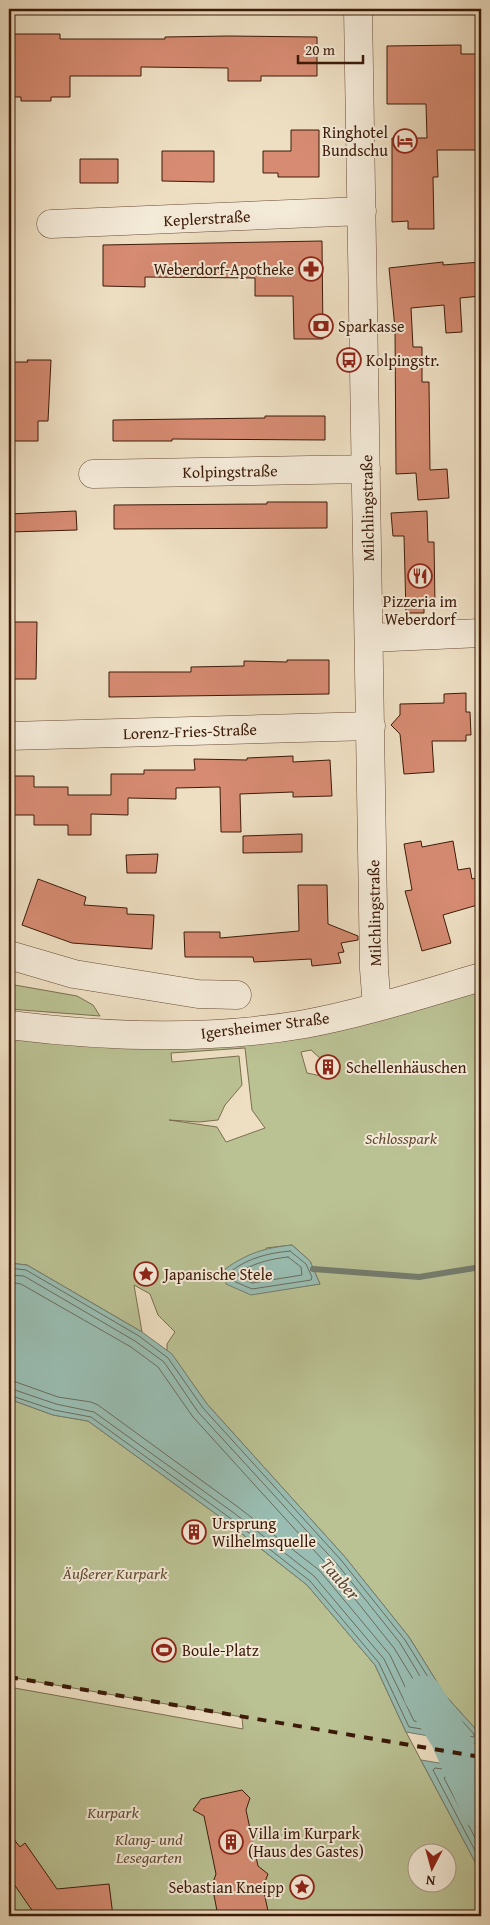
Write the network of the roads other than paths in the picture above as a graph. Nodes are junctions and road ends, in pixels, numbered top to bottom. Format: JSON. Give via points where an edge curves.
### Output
{"nodes":[{"id":1,"x":358,"y":9,"type":"edge"},
{"id":2,"x":362,"y":211,"type":"junction"},
{"id":3,"x":51,"y":224,"type":"dead end"},
{"id":4,"x":366,"y":469,"type":"junction"},
{"id":5,"x":93,"y":474,"type":"dead end"},
{"id":6,"x":481,"y":633,"type":"edge"},
{"id":7,"x":369,"y":638,"type":"junction"},
{"id":8,"x":371,"y":726,"type":"junction"},
{"id":9,"x":9,"y":736,"type":"edge"},
{"id":10,"x":9,"y":956,"type":"edge"},
{"id":11,"x":481,"y":978,"type":"edge"},
{"id":12,"x":237,"y":995,"type":"dead end"},
{"id":13,"x":377,"y":1007,"type":"junction"},
{"id":14,"x":9,"y":1025,"type":"edge"}],
"edges":[{"from":1,"to":2,"type":"street","name":"Milchlingstraße"},
{"from":2,"to":3,"type":"street","name":"Keplerstraße"},
{"from":2,"to":4,"type":"street","name":"Milchlingstraße"},
{"from":4,"to":5,"type":"street","name":"Kolpingstraße"},
{"from":4,"to":7,"type":"street","name":"Milchlingstraße"},
{"from":6,"to":7,"type":"street"},
{"from":7,"to":8,"type":"street","name":"Milchlingstraße"},
{"from":8,"to":9,"type":"street","name":"Lorenz-Fries-Straße"},
{"from":8,"to":13,"type":"street","name":"Milchlingstraße"},
{"from":10,"to":12,"type":"street","name":"Igersheimer Straße","via":[[74,974],[198,994]]},
{"from":11,"to":13,"type":"street","name":"Igersheimer Straße"},
{"from":13,"to":14,"type":"street","name":"Igersheimer Straße","via":[[304,1024],[230,1033],[73,1033]]}]}
